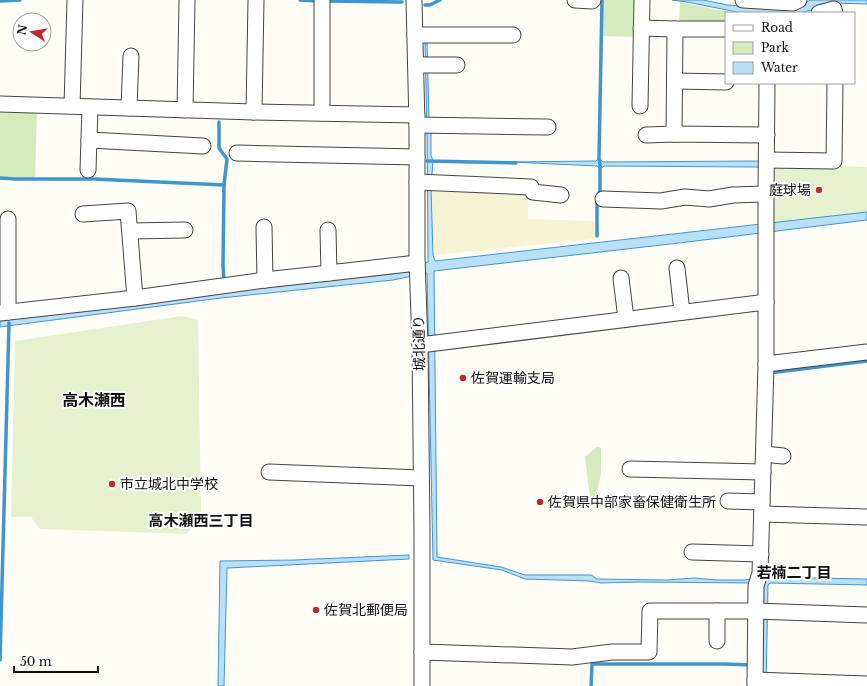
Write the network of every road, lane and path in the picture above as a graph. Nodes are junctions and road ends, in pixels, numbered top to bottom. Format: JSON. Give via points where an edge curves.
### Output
{"nodes":[{"id":1,"x":414,"y":0,"type":"edge"},
{"id":2,"x":575,"y":0,"type":"edge"},
{"id":3,"x":593,"y":0,"type":"edge"},
{"id":4,"x":743,"y":0,"type":"edge"},
{"id":5,"x":799,"y":0,"type":"edge"},
{"id":6,"x":75,"y":1,"type":"edge"},
{"id":7,"x":187,"y":1,"type":"edge"},
{"id":8,"x":256,"y":1,"type":"edge"},
{"id":9,"x":322,"y":2,"type":"edge"},
{"id":10,"x":641,"y":2,"type":"edge"},
{"id":11,"x":767,"y":7,"type":"edge"},
{"id":12,"x":823,"y":12,"type":"edge"},
{"id":13,"x":835,"y":12,"type":"edge"},
{"id":14,"x":641,"y":28,"type":"junction"},
{"id":15,"x":675,"y":29,"type":"junction"},
{"id":16,"x":725,"y":29,"type":"edge"},
{"id":17,"x":416,"y":35,"type":"junction"},
{"id":18,"x":513,"y":35,"type":"dead end"},
{"id":19,"x":131,"y":56,"type":"dead end"},
{"id":20,"x":457,"y":64,"type":"dead end"},
{"id":21,"x":423,"y":65,"type":"junction"},
{"id":22,"x":675,"y":81,"type":"junction"},
{"id":23,"x":725,"y":82,"type":"edge"},
{"id":24,"x":767,"y":84,"type":"edge"},
{"id":25,"x":835,"y":84,"type":"edge"},
{"id":26,"x":0,"y":104,"type":"edge"},
{"id":27,"x":72,"y":106,"type":"junction"},
{"id":28,"x":640,"y":106,"type":"dead end"},
{"id":29,"x":90,"y":107,"type":"junction"},
{"id":30,"x":129,"y":108,"type":"junction"},
{"id":31,"x":185,"y":110,"type":"junction"},
{"id":32,"x":254,"y":112,"type":"junction"},
{"id":33,"x":322,"y":113,"type":"junction"},
{"id":34,"x":423,"y":123,"type":"junction"},
{"id":35,"x":548,"y":127,"type":"dead end"},
{"id":36,"x":674,"y":134,"type":"junction"},
{"id":37,"x":646,"y":135,"type":"dead end"},
{"id":38,"x":762,"y":135,"type":"junction"},
{"id":39,"x":89,"y":140,"type":"junction"},
{"id":40,"x":203,"y":146,"type":"dead end"},
{"id":41,"x":238,"y":153,"type":"dead end"},
{"id":42,"x":417,"y":157,"type":"junction"},
{"id":43,"x":766,"y":165,"type":"junction"},
{"id":44,"x":88,"y":170,"type":"dead end"},
{"id":45,"x":426,"y":182,"type":"junction"},
{"id":46,"x":562,"y":194,"type":"dead end"},
{"id":47,"x":761,"y":194,"type":"junction"},
{"id":48,"x":603,"y":199,"type":"dead end"},
{"id":49,"x":83,"y":214,"type":"dead end"},
{"id":50,"x":8,"y":219,"type":"dead end"},
{"id":51,"x":264,"y":227,"type":"dead end"},
{"id":52,"x":185,"y":230,"type":"dead end"},
{"id":53,"x":328,"y":230,"type":"dead end"},
{"id":54,"x":130,"y":231,"type":"junction"},
{"id":55,"x":677,"y":268,"type":"dead end"},
{"id":56,"x":417,"y":270,"type":"junction"},
{"id":57,"x":329,"y":273,"type":"junction"},
{"id":58,"x":620,"y":278,"type":"dead end"},
{"id":59,"x":265,"y":280,"type":"junction"},
{"id":60,"x":134,"y":292,"type":"junction"},
{"id":61,"x":762,"y":302,"type":"junction"},
{"id":62,"x":4,"y":312,"type":"edge"},
{"id":63,"x":682,"y":312,"type":"junction"},
{"id":64,"x":626,"y":319,"type":"junction"},
{"id":65,"x":428,"y":344,"type":"junction"},
{"id":66,"x":867,"y":352,"type":"edge"},
{"id":67,"x":766,"y":364,"type":"junction"},
{"id":68,"x":764,"y":454,"type":"junction"},
{"id":69,"x":783,"y":456,"type":"dead end"},
{"id":70,"x":630,"y":469,"type":"dead end"},
{"id":71,"x":269,"y":472,"type":"dead end"},
{"id":72,"x":758,"y":472,"type":"junction"},
{"id":73,"x":421,"y":478,"type":"junction"},
{"id":74,"x":728,"y":501,"type":"dead end"},
{"id":75,"x":759,"y":506,"type":"junction"},
{"id":76,"x":867,"y":517,"type":"edge"},
{"id":77,"x":692,"y":552,"type":"dead end"},
{"id":78,"x":756,"y":554,"type":"junction"},
{"id":79,"x":717,"y":611,"type":"junction"},
{"id":80,"x":763,"y":611,"type":"junction"},
{"id":81,"x":867,"y":615,"type":"edge"},
{"id":82,"x":717,"y":641,"type":"dead end"},
{"id":83,"x":422,"y":652,"type":"junction"},
{"id":84,"x":760,"y":682,"type":"edge"},
{"id":85,"x":867,"y":684,"type":"edge"},
{"id":86,"x":422,"y":686,"type":"edge"}],
"edges":[{"from":1,"to":17,"type":"street","name":"城北通り"},
{"from":2,"to":3,"type":"street"},
{"from":4,"to":11,"type":"street"},
{"from":5,"to":11,"type":"street"},
{"from":6,"to":27,"type":"street"},
{"from":7,"to":31,"type":"street"},
{"from":8,"to":32,"type":"street"},
{"from":9,"to":33,"type":"street"},
{"from":10,"to":14,"type":"street"},
{"from":12,"to":13,"type":"street","via":[[834,9]]},
{"from":14,"to":15,"type":"street"},
{"from":14,"to":28,"type":"street"},
{"from":15,"to":16,"type":"street"},
{"from":15,"to":22,"type":"street"},
{"from":17,"to":18,"type":"street"},
{"from":17,"to":21,"type":"street","name":"城北通り"},
{"from":19,"to":30,"type":"street"},
{"from":20,"to":21,"type":"street"},
{"from":21,"to":34,"type":"street","name":"城北通り"},
{"from":22,"to":23,"type":"street"},
{"from":22,"to":36,"type":"street"},
{"from":24,"to":38,"type":"street"},
{"from":25,"to":43,"type":"street","via":[[834,161]]},
{"from":26,"to":27,"type":"street"},
{"from":27,"to":29,"type":"street"},
{"from":29,"to":30,"type":"street"},
{"from":29,"to":39,"type":"street"},
{"from":30,"to":31,"type":"street"},
{"from":31,"to":32,"type":"street"},
{"from":32,"to":33,"type":"street"},
{"from":33,"to":34,"type":"street"},
{"from":34,"to":35,"type":"street"},
{"from":34,"to":42,"type":"street","name":"城北通り"},
{"from":36,"to":37,"type":"street"},
{"from":36,"to":38,"type":"street"},
{"from":38,"to":43,"type":"street"},
{"from":39,"to":40,"type":"street"},
{"from":39,"to":44,"type":"street"},
{"from":41,"to":42,"type":"street"},
{"from":42,"to":45,"type":"street","name":"城北通り"},
{"from":43,"to":47,"type":"street"},
{"from":45,"to":46,"type":"street","via":[[531,187],[533,192]]},
{"from":45,"to":56,"type":"street","name":"城北通り"},
{"from":47,"to":48,"type":"street","via":[[709,199],[685,197],[661,201]]},
{"from":47,"to":61,"type":"street","via":[[766,228]]},
{"from":49,"to":54,"type":"street","via":[[128,211]]},
{"from":50,"to":62,"type":"street"},
{"from":51,"to":59,"type":"street"},
{"from":52,"to":54,"type":"street"},
{"from":53,"to":57,"type":"street"},
{"from":54,"to":60,"type":"street"},
{"from":55,"to":63,"type":"street"},
{"from":56,"to":57,"type":"street"},
{"from":56,"to":65,"type":"street","name":"城北通り"},
{"from":57,"to":59,"type":"street"},
{"from":58,"to":64,"type":"street"},
{"from":59,"to":60,"type":"street"},
{"from":60,"to":62,"type":"street"},
{"from":61,"to":63,"type":"street"},
{"from":61,"to":67,"type":"street"},
{"from":63,"to":64,"type":"street"},
{"from":64,"to":65,"type":"street"},
{"from":65,"to":73,"type":"street","name":"城北通り"},
{"from":66,"to":67,"type":"street"},
{"from":67,"to":68,"type":"street"},
{"from":68,"to":69,"type":"street"},
{"from":68,"to":72,"type":"street"},
{"from":70,"to":72,"type":"street"},
{"from":71,"to":73,"type":"street"},
{"from":72,"to":75,"type":"street"},
{"from":73,"to":83,"type":"street","name":"城北通り"},
{"from":74,"to":75,"type":"street"},
{"from":75,"to":76,"type":"street"},
{"from":75,"to":78,"type":"street"},
{"from":77,"to":78,"type":"street"},
{"from":78,"to":80,"type":"street"},
{"from":79,"to":80,"type":"street"},
{"from":79,"to":82,"type":"street"},
{"from":79,"to":83,"type":"street","via":[[650,611],[649,652],[572,656]]},
{"from":80,"to":81,"type":"street"},
{"from":80,"to":84,"type":"street"},
{"from":83,"to":86,"type":"street","name":"城北通り"},
{"from":84,"to":85,"type":"street"}]}
